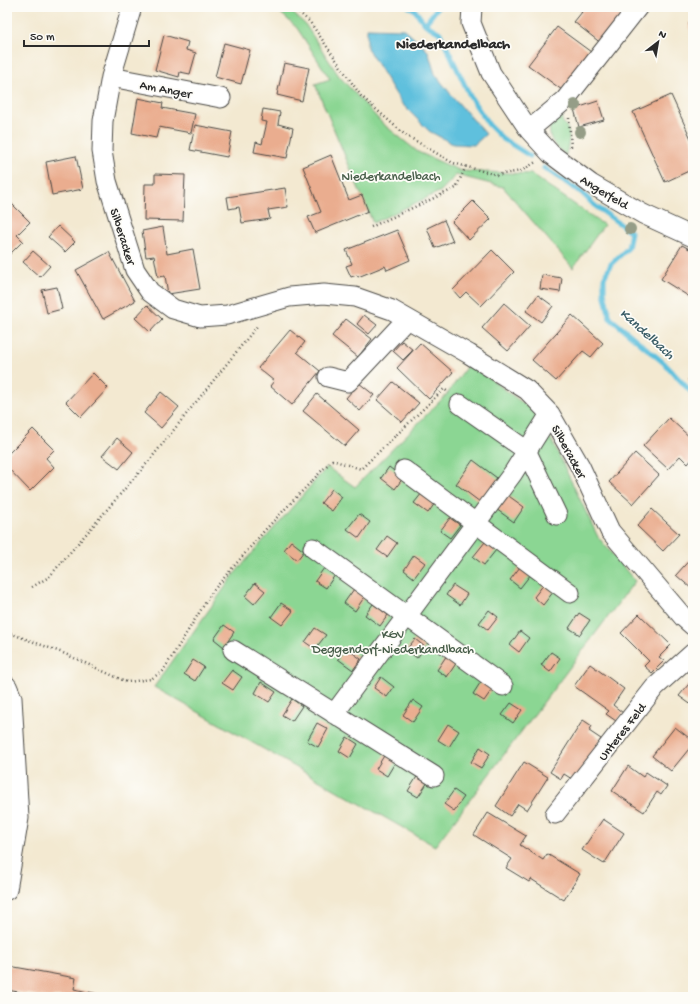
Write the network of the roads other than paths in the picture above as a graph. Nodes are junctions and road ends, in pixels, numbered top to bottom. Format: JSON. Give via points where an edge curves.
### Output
{"nodes":[{"id":1,"x":132,"y":7,"type":"edge"},
{"id":2,"x":472,"y":7,"type":"edge"},
{"id":3,"x":638,"y":7,"type":"edge"},
{"id":4,"x":111,"y":78,"type":"junction"},
{"id":5,"x":221,"y":98,"type":"dead end"},
{"id":6,"x":529,"y":130,"type":"junction"},
{"id":7,"x":693,"y":237,"type":"edge"},
{"id":8,"x":407,"y":318,"type":"junction"},
{"id":9,"x":328,"y":377,"type":"dead end"},
{"id":10,"x":460,"y":404,"type":"road end"},
{"id":11,"x":550,"y":414,"type":"junction"},
{"id":12,"x":526,"y":450,"type":"junction"},
{"id":13,"x":404,"y":470,"type":"dead end"},
{"id":14,"x":557,"y":515,"type":"dead end"},
{"id":15,"x":475,"y":522,"type":"junction"},
{"id":16,"x":313,"y":548,"type":"dead end"},
{"id":17,"x":570,"y":593,"type":"dead end"},
{"id":18,"x":406,"y":615,"type":"junction"},
{"id":19,"x":693,"y":626,"type":"edge"},
{"id":20,"x":233,"y":650,"type":"dead end"},
{"id":21,"x":693,"y":653,"type":"edge"},
{"id":22,"x":7,"y":686,"type":"edge"},
{"id":23,"x":503,"y":686,"type":"dead end"},
{"id":24,"x":334,"y":714,"type":"junction"},
{"id":25,"x":434,"y":776,"type":"dead end"},
{"id":26,"x":555,"y":814,"type":"dead end"},
{"id":27,"x":7,"y":890,"type":"edge"}],
"edges":[{"from":1,"to":4,"type":"street","name":"Silberacker"},
{"from":2,"to":6,"type":"street","name":"Angerfeld","via":[[471,23],[491,73]]},
{"from":3,"to":6,"type":"street","via":[[562,103]]},
{"from":4,"to":5,"type":"street","name":"Am Anger"},
{"from":4,"to":8,"type":"street","name":"Silberacker","via":[[103,121],[102,151],[107,181],[135,270],[150,292],[173,309],[200,317],[227,315],[289,297],[324,294],[355,297]]},
{"from":6,"to":7,"type":"street","name":"Angerfeld","via":[[551,154],[591,184]]},
{"from":8,"to":9,"type":"street","via":[[348,382]]},
{"from":8,"to":11,"type":"street","name":"Silberacker","via":[[527,390]]},
{"from":10,"to":12,"type":"street"},
{"from":11,"to":12,"type":"street"},
{"from":11,"to":19,"type":"street","name":"Silberacker","via":[[580,466],[610,531]]},
{"from":12,"to":14,"type":"street"},
{"from":12,"to":15,"type":"street","via":[[513,472]]},
{"from":13,"to":15,"type":"street"},
{"from":15,"to":17,"type":"street"},
{"from":15,"to":18,"type":"street"},
{"from":16,"to":18,"type":"street"},
{"from":18,"to":23,"type":"street"},
{"from":18,"to":24,"type":"street"},
{"from":20,"to":24,"type":"street"},
{"from":21,"to":26,"type":"street","name":"Unteres Feld","via":[[655,687]]},
{"from":22,"to":27,"type":"street","via":[[12,698],[18,818]]},
{"from":24,"to":25,"type":"street"}]}
